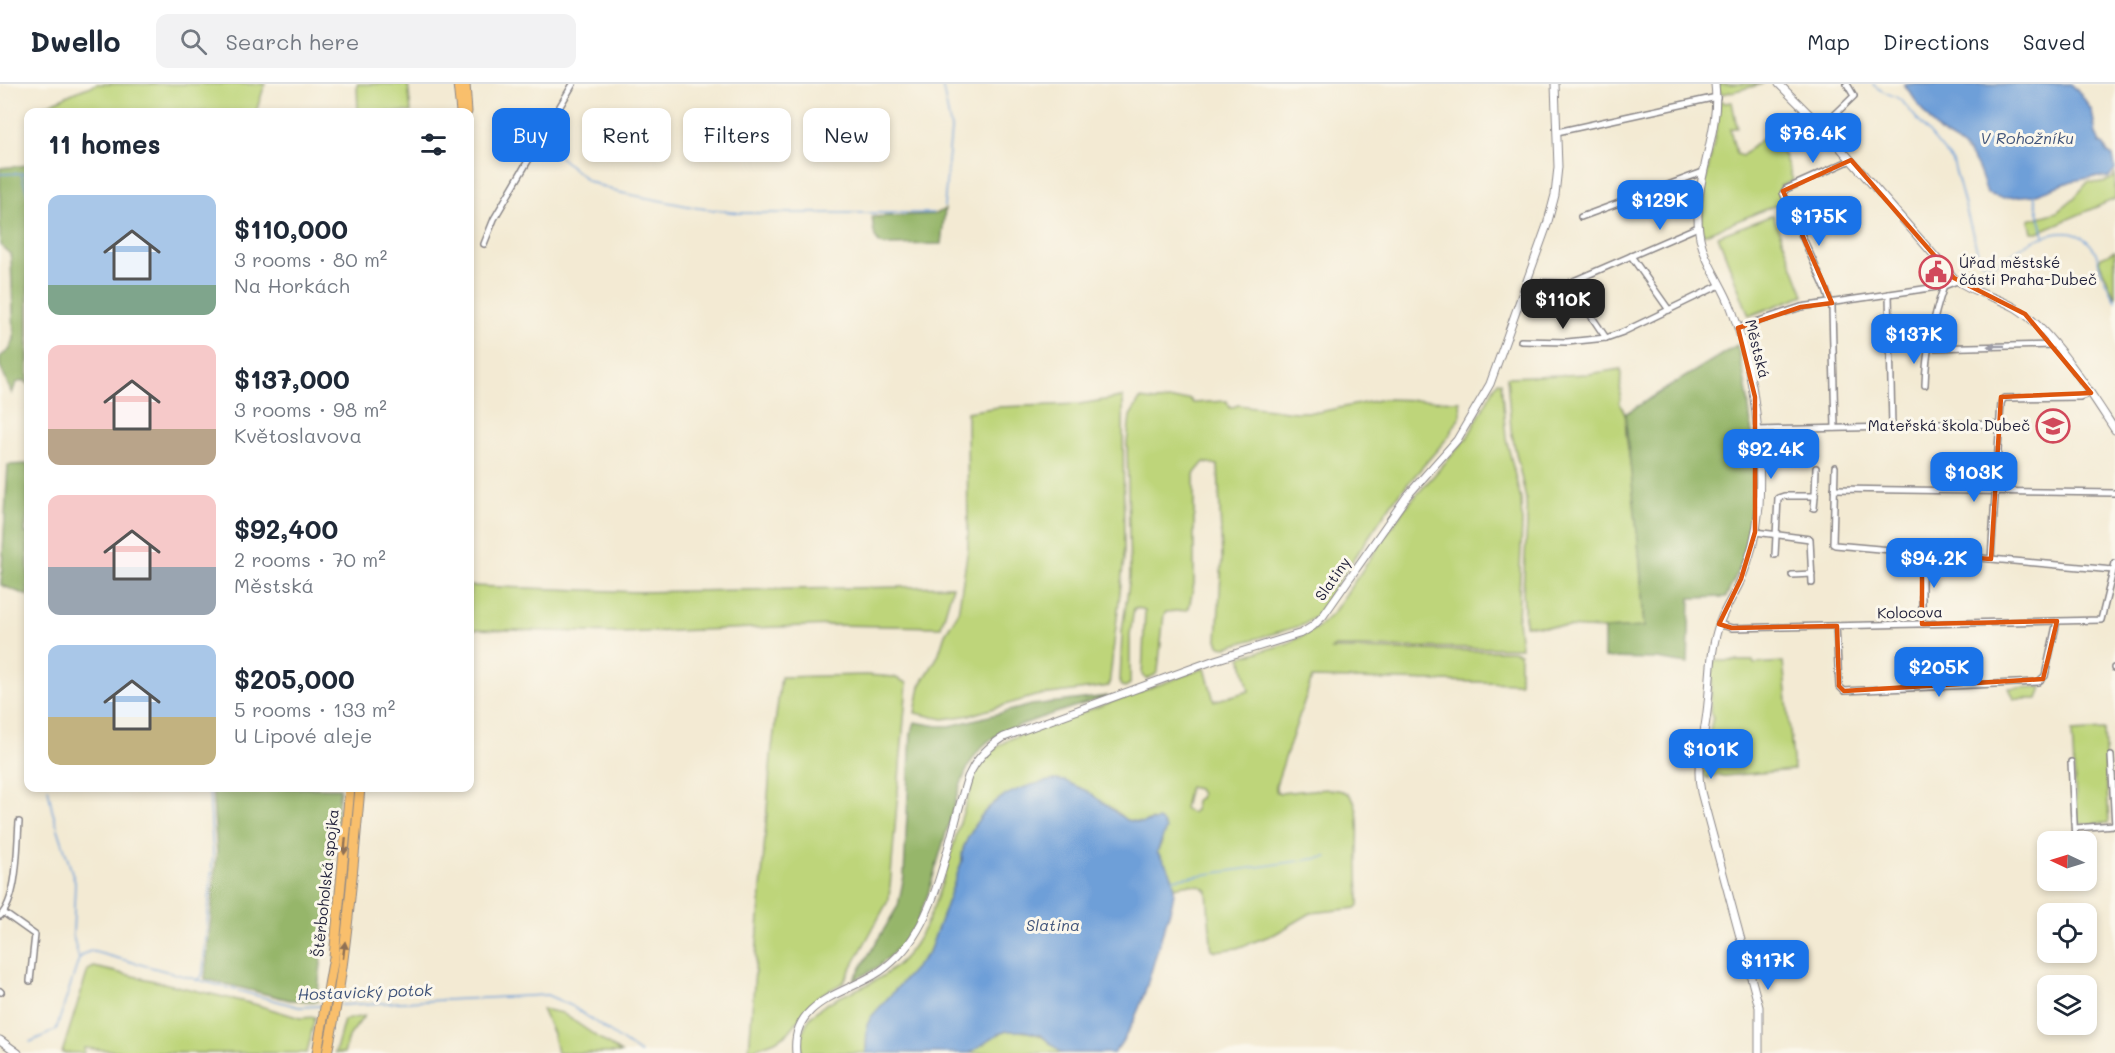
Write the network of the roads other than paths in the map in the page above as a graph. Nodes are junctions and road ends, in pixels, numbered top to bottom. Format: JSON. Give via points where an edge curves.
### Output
{"nodes":[{"id":1,"x":458,"y":84,"type":"edge"},
{"id":2,"x":465,"y":84,"type":"edge"},
{"id":3,"x":573,"y":84,"type":"edge"},
{"id":4,"x":1554,"y":84,"type":"edge"},
{"id":5,"x":1715,"y":84,"type":"edge"},
{"id":6,"x":1779,"y":84,"type":"edge"},
{"id":7,"x":1847,"y":84,"type":"edge"},
{"id":8,"x":1716,"y":97,"type":"junction"},
{"id":9,"x":461,"y":108,"type":"edge"},
{"id":10,"x":467,"y":108,"type":"edge"},
{"id":11,"x":1822,"y":128,"type":"junction"},
{"id":12,"x":1557,"y":132,"type":"junction"},
{"id":13,"x":1851,"y":160,"type":"junction"},
{"id":14,"x":1703,"y":172,"type":"junction"},
{"id":15,"x":1581,"y":217,"type":"dead end"},
{"id":16,"x":1698,"y":227,"type":"junction"},
{"id":17,"x":484,"y":244,"type":"dead end"},
{"id":18,"x":1630,"y":256,"type":"junction"},
{"id":19,"x":1957,"y":281,"type":"junction"},
{"id":20,"x":1531,"y":282,"type":"dead end"},
{"id":21,"x":1569,"y":283,"type":"junction"},
{"id":22,"x":1720,"y":285,"type":"junction"},
{"id":23,"x":1944,"y":286,"type":"junction"},
{"id":24,"x":1889,"y":294,"type":"junction"},
{"id":25,"x":1831,"y":303,"type":"junction"},
{"id":26,"x":1669,"y":310,"type":"junction"},
{"id":27,"x":1738,"y":328,"type":"junction"},
{"id":28,"x":1606,"y":338,"type":"junction"},
{"id":29,"x":1521,"y":341,"type":"dead end"},
{"id":30,"x":2054,"y":345,"type":"junction"},
{"id":31,"x":1929,"y":348,"type":"junction"},
{"id":32,"x":1925,"y":385,"type":"dead end"},
{"id":33,"x":2091,"y":393,"type":"junction"},
{"id":34,"x":1924,"y":425,"type":"dead end"},
{"id":35,"x":2000,"y":425,"type":"junction"},
{"id":36,"x":1835,"y":428,"type":"junction"},
{"id":37,"x":1757,"y":430,"type":"junction"},
{"id":38,"x":2115,"y":430,"type":"edge"},
{"id":39,"x":1816,"y":468,"type":"dead end"},
{"id":40,"x":1835,"y":468,"type":"dead end"},
{"id":41,"x":1834,"y":489,"type":"junction"},
{"id":42,"x":1995,"y":492,"type":"junction"},
{"id":43,"x":2115,"y":493,"type":"edge"},
{"id":44,"x":1815,"y":496,"type":"junction"},
{"id":45,"x":1814,"y":508,"type":"dead end"},
{"id":46,"x":1755,"y":532,"type":"junction"},
{"id":47,"x":1776,"y":535,"type":"junction"},
{"id":48,"x":1922,"y":554,"type":"junction"},
{"id":49,"x":1775,"y":555,"type":"dead end"},
{"id":50,"x":1991,"y":559,"type":"junction"},
{"id":51,"x":2114,"y":566,"type":"edge"},
{"id":52,"x":1812,"y":574,"type":"junction"},
{"id":53,"x":1792,"y":575,"type":"dead end"},
{"id":54,"x":1812,"y":583,"type":"dead end"},
{"id":55,"x":2057,"y":621,"type":"junction"},
{"id":56,"x":1719,"y":624,"type":"junction"},
{"id":57,"x":1922,"y":624,"type":"junction"},
{"id":58,"x":1836,"y":626,"type":"junction"},
{"id":59,"x":2111,"y":756,"type":"dead end"},
{"id":60,"x":2071,"y":762,"type":"dead end"},
{"id":61,"x":2114,"y":782,"type":"edge"},
{"id":62,"x":350,"y":792,"type":"edge"},
{"id":63,"x":360,"y":792,"type":"edge"},
{"id":64,"x":19,"y":822,"type":"dead end"},
{"id":65,"x":2115,"y":825,"type":"edge"},
{"id":66,"x":2075,"y":828,"type":"joint"},
{"id":67,"x":2,"y":915,"type":"edge"},
{"id":68,"x":30,"y":981,"type":"dead end"},
{"id":69,"x":333,"y":999,"type":"junction"},
{"id":70,"x":330,"y":1014,"type":"junction"},
{"id":71,"x":0,"y":1040,"type":"edge"},
{"id":72,"x":18,"y":1053,"type":"edge"},
{"id":73,"x":317,"y":1053,"type":"edge"},
{"id":74,"x":327,"y":1053,"type":"edge"},
{"id":75,"x":796,"y":1053,"type":"edge"},
{"id":76,"x":1759,"y":1053,"type":"edge"}],
"edges":[{"from":1,"to":9,"type":"highway"},
{"from":2,"to":10,"type":"highway"},
{"from":3,"to":17,"type":"street","via":[[494,219]]},
{"from":4,"to":12,"type":"street","name":"Slatiny"},
{"from":5,"to":8,"type":"street","name":"Městská"},
{"from":6,"to":11,"type":"street"},
{"from":7,"to":11,"type":"street","via":[[1854,96]]},
{"from":8,"to":12,"type":"street"},
{"from":8,"to":14,"type":"street","name":"Městská"},
{"from":11,"to":13,"type":"street"},
{"from":12,"to":75,"type":"street","name":"Slatiny","via":[[1558,167],[1552,206],[1490,384],[1457,440],[1407,496],[1332,604],[1313,626],[1277,642],[1215,660],[1005,737],[985,750],[968,777],[930,904],[917,933],[899,955],[873,976],[819,1003],[797,1030]]},
{"from":13,"to":19,"type":"street"},
{"from":13,"to":25,"type":"street","via":[[1783,191]]},
{"from":14,"to":15,"type":"street"},
{"from":14,"to":16,"type":"street","name":"Městská"},
{"from":16,"to":18,"type":"street"},
{"from":16,"to":22,"type":"street","name":"Městská","via":[[1704,257]]},
{"from":18,"to":21,"type":"street"},
{"from":18,"to":26,"type":"street"},
{"from":19,"to":23,"type":"street"},
{"from":19,"to":30,"type":"street","via":[[2016,308]]},
{"from":20,"to":21,"type":"street"},
{"from":21,"to":28,"type":"street"},
{"from":22,"to":26,"type":"street"},
{"from":22,"to":27,"type":"street","name":"Městská"},
{"from":23,"to":24,"type":"street"},
{"from":23,"to":31,"type":"street","via":[[1934,314]]},
{"from":24,"to":25,"type":"street"},
{"from":24,"to":36,"type":"street","via":[[1892,427]]},
{"from":25,"to":27,"type":"street","via":[[1801,307]]},
{"from":25,"to":36,"type":"street"},
{"from":26,"to":28,"type":"street"},
{"from":27,"to":37,"type":"street","name":"Městská","via":[[1755,397]]},
{"from":28,"to":29,"type":"street"},
{"from":30,"to":31,"type":"street","one_way":true},
{"from":30,"to":33,"type":"street"},
{"from":31,"to":32,"type":"street"},
{"from":33,"to":35,"type":"street","via":[[2080,397],[2004,398]]},
{"from":33,"to":38,"type":"street"},
{"from":34,"to":35,"type":"street"},
{"from":35,"to":42,"type":"street"},
{"from":36,"to":37,"type":"street"},
{"from":37,"to":46,"type":"street","name":"Městská","via":[[1759,507]]},
{"from":39,"to":44,"type":"street"},
{"from":40,"to":41,"type":"street"},
{"from":41,"to":42,"type":"street"},
{"from":41,"to":48,"type":"street","via":[[1833,544]]},
{"from":42,"to":43,"type":"street"},
{"from":42,"to":50,"type":"street"},
{"from":44,"to":45,"type":"street"},
{"from":44,"to":47,"type":"street","via":[[1778,498]]},
{"from":46,"to":47,"type":"street"},
{"from":46,"to":56,"type":"street","name":"Městská","via":[[1741,579]]},
{"from":47,"to":49,"type":"street"},
{"from":47,"to":52,"type":"street","via":[[1810,539]]},
{"from":48,"to":50,"type":"street"},
{"from":48,"to":57,"type":"street"},
{"from":50,"to":51,"type":"street"},
{"from":51,"to":55,"type":"street","name":"Kolocova","via":[[2102,620]]},
{"from":52,"to":53,"type":"street"},
{"from":52,"to":54,"type":"street"},
{"from":55,"to":57,"type":"street","name":"Kolocova"},
{"from":55,"to":58,"type":"street","via":[[2045,676],[2038,682],[1844,691],[1839,686]]},
{"from":56,"to":58,"type":"street","name":"Kolocova","via":[[1732,628]]},
{"from":56,"to":76,"type":"street","name":"Městská","via":[[1711,658],[1698,782],[1759,1007]]},
{"from":57,"to":58,"type":"street","name":"Kolocova"},
{"from":59,"to":61,"type":"street"},
{"from":60,"to":66,"type":"street"},
{"from":61,"to":65,"type":"street"},
{"from":62,"to":69,"type":"highway","name":"Štěrboholská spojka","one_way":true},
{"from":69,"to":63,"type":"highway","name":"Štěrboholská spojka","one_way":true,"via":[[347,924]]},
{"from":64,"to":67,"type":"street","via":[[12,887]]},
{"from":65,"to":66,"type":"street"},
{"from":67,"to":68,"type":"street","via":[[35,935]]},
{"from":69,"to":70,"type":"highway","name":"Štěrboholská spojka"},
{"from":70,"to":73,"type":"highway","name":"Štěrboholská spojka"},
{"from":70,"to":74,"type":"highway","name":"Štěrboholská spojka"},
{"from":71,"to":72,"type":"street"}]}
